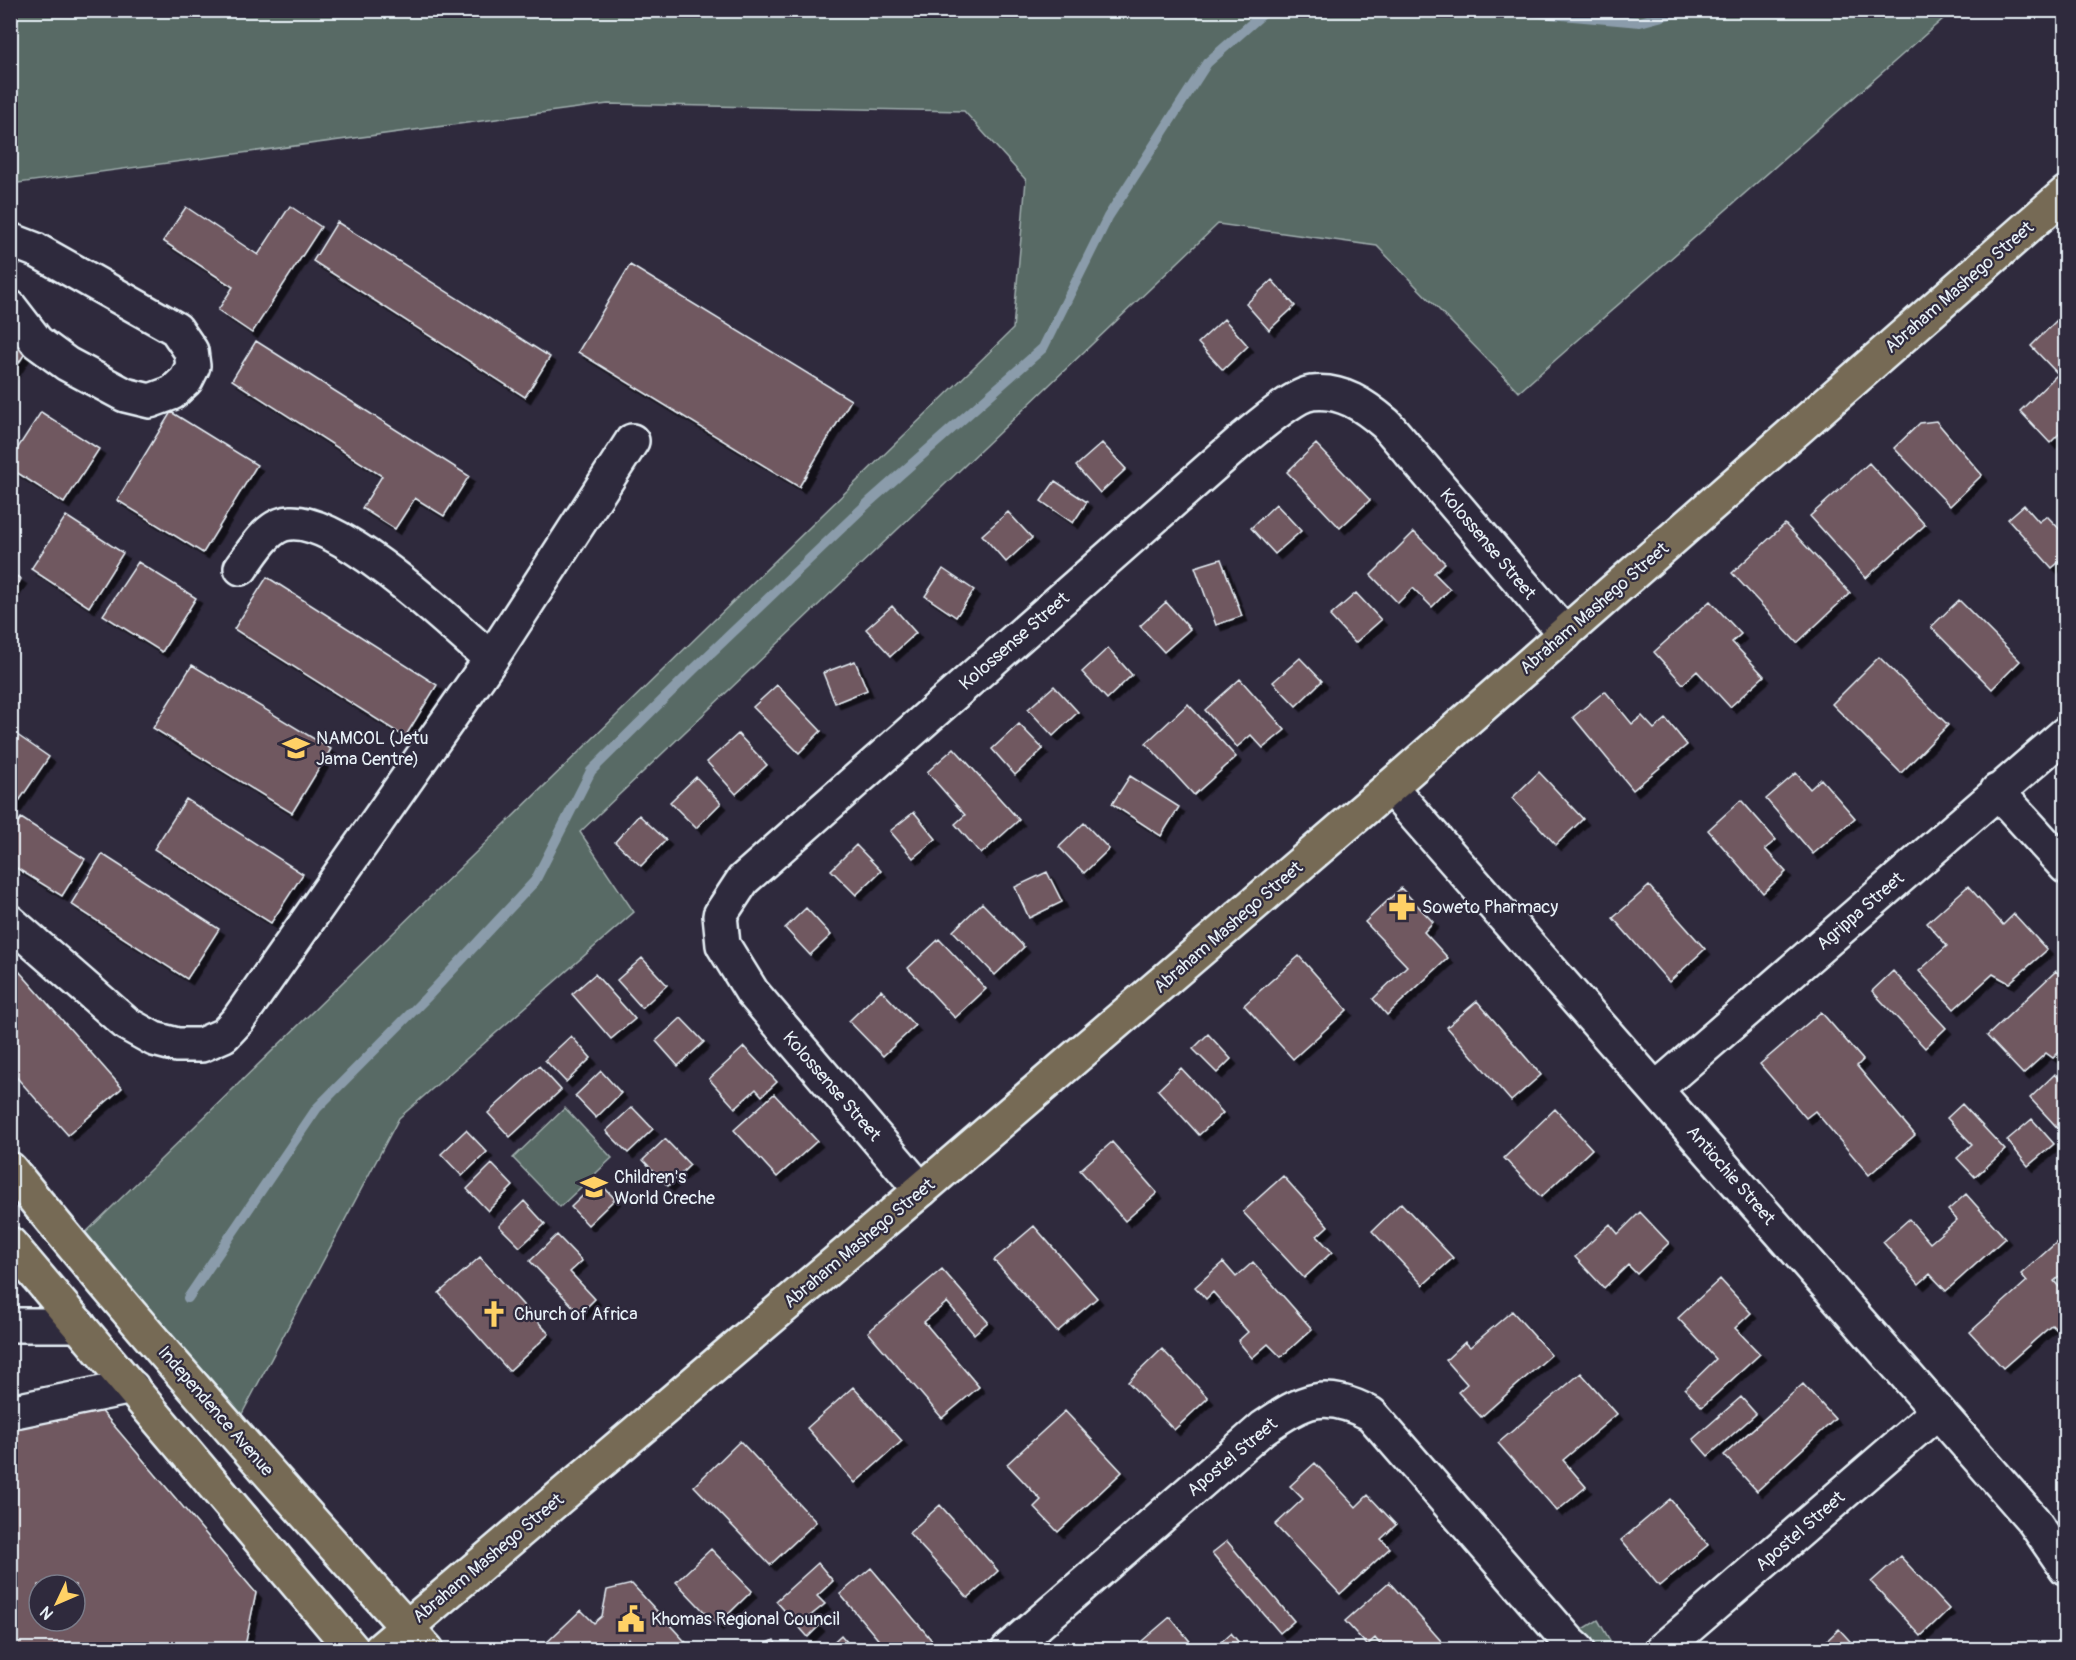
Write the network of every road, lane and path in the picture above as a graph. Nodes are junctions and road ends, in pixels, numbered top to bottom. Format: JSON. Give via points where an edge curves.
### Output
{"nodes":[{"id":1,"x":2066,"y":194,"type":"edge"},
{"id":2,"x":10,"y":240,"type":"edge"},
{"id":3,"x":10,"y":307,"type":"edge"},
{"id":4,"x":632,"y":441,"type":"dead end"},
{"id":5,"x":241,"y":568,"type":"dead end"},
{"id":6,"x":1565,"y":634,"type":"junction"},
{"id":7,"x":491,"y":659,"type":"junction"},
{"id":8,"x":2066,"y":733,"type":"edge"},
{"id":9,"x":1390,"y":788,"type":"junction"},
{"id":10,"x":1997,"y":791,"type":"junction"},
{"id":11,"x":2066,"y":867,"type":"edge"},
{"id":12,"x":10,"y":922,"type":"edge"},
{"id":13,"x":1656,"y":1089,"type":"junction"},
{"id":14,"x":10,"y":1169,"type":"edge"},
{"id":15,"x":921,"y":1190,"type":"junction"},
{"id":16,"x":10,"y":1244,"type":"edge"},
{"id":17,"x":10,"y":1325,"type":"edge"},
{"id":18,"x":79,"y":1325,"type":"junction"},
{"id":19,"x":132,"y":1387,"type":"junction"},
{"id":20,"x":10,"y":1412,"type":"edge"},
{"id":21,"x":1936,"y":1412,"type":"junction"},
{"id":22,"x":2066,"y":1568,"type":"edge"},
{"id":23,"x":417,"y":1638,"type":"edge"},
{"id":24,"x":353,"y":1650,"type":"edge"},
{"id":25,"x":380,"y":1650,"type":"edge"},
{"id":26,"x":1008,"y":1650,"type":"edge"},
{"id":27,"x":1578,"y":1650,"type":"edge"},
{"id":28,"x":1662,"y":1650,"type":"edge"}],
"edges":[{"from":1,"to":6,"type":"main road","name":"Abraham Mashego Street"},
{"from":2,"to":3,"type":"street","via":[[36,250],[176,329],[190,351],[193,366],[186,380],[172,393],[150,401],[125,395],[67,364],[37,342]]},
{"from":4,"to":7,"type":"street"},
{"from":5,"to":7,"type":"street","via":[[269,531],[288,522],[308,525],[338,537],[406,585]]},
{"from":6,"to":9,"type":"main road","name":"Abraham Mashego Street"},
{"from":6,"to":15,"type":"street","name":"Kolossense Street","via":[[1386,424],[1365,407],[1336,394],[1310,393],[1285,406],[1243,439],[743,880],[720,915],[723,945],[752,992]]},
{"from":7,"to":12,"type":"street","via":[[224,1035],[201,1045],[177,1045],[154,1039],[127,1024]]},
{"from":8,"to":10,"type":"street","name":"Agrippa Street"},
{"from":9,"to":13,"type":"street","name":"Antiochie Street"},
{"from":9,"to":15,"type":"main road","name":"Abraham Mashego Street"},
{"from":10,"to":11,"type":"street"},
{"from":10,"to":13,"type":"street","name":"Agrippa Street"},
{"from":13,"to":21,"type":"street","name":"Antiochie Street"},
{"from":14,"to":23,"type":"main road","name":"Independence Avenue","via":[[125,1307]]},
{"from":15,"to":23,"type":"main road","name":"Abraham Mashego Street"},
{"from":16,"to":18,"type":"main road"},
{"from":17,"to":18,"type":"street"},
{"from":18,"to":19,"type":"main road"},
{"from":19,"to":20,"type":"street"},
{"from":19,"to":24,"type":"main road"},
{"from":21,"to":22,"type":"street","name":"Antiochie Street","via":[[2033,1520]]},
{"from":21,"to":28,"type":"street","name":"Apostel Street"},
{"from":23,"to":25,"type":"main road","name":"Abraham Mashego Street"},
{"from":26,"to":27,"type":"street","name":"Apostel Street","via":[[1263,1428],[1299,1406],[1319,1399],[1335,1399],[1371,1414]]}]}
